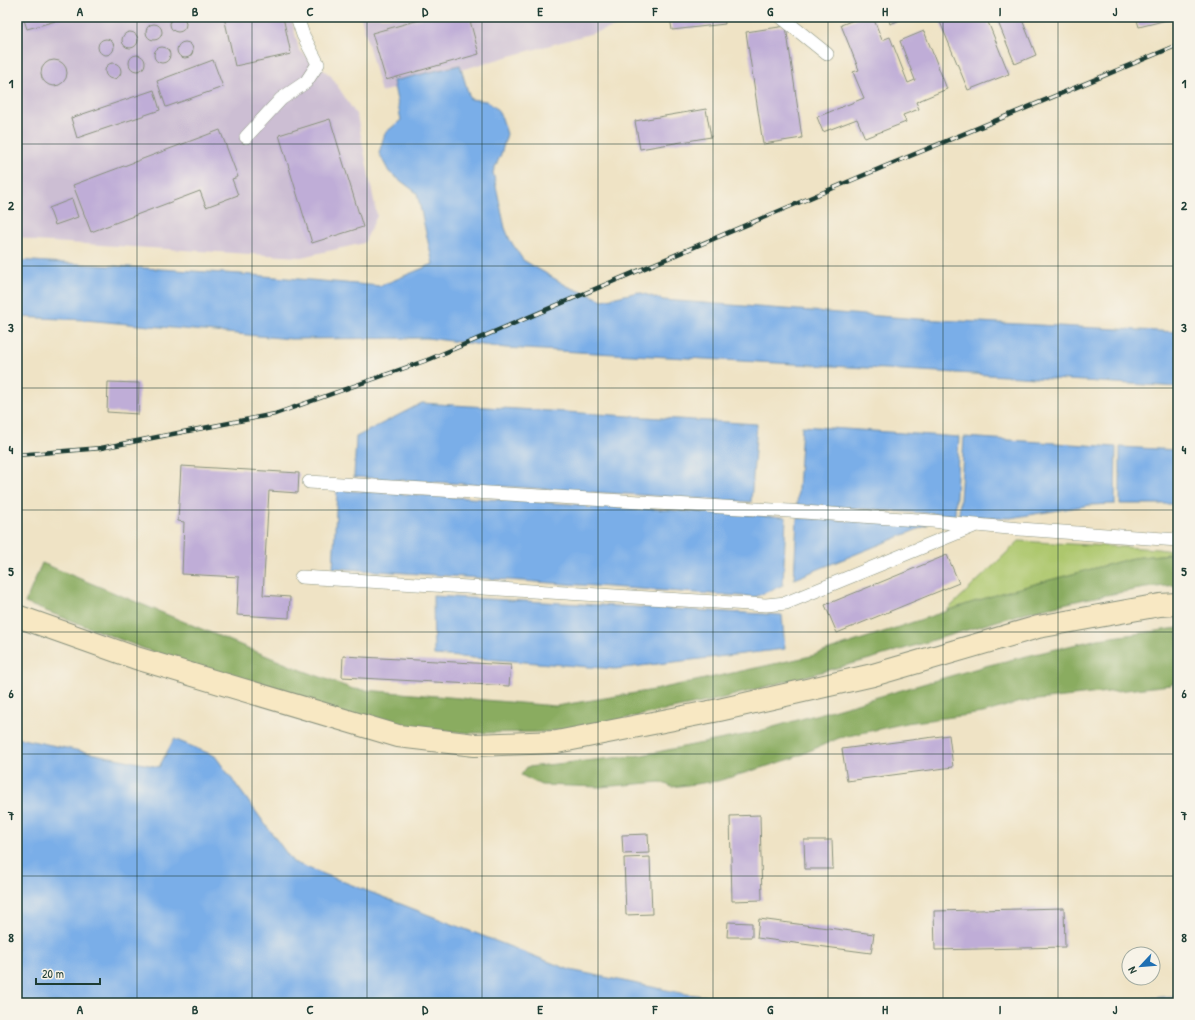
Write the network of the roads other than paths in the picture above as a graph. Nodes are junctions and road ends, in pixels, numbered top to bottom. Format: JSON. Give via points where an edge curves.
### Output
{"nodes":[{"id":1,"x":297,"y":17,"type":"edge"},
{"id":2,"x":781,"y":17,"type":"edge"},
{"id":3,"x":827,"y":54,"type":"dead end"},
{"id":4,"x":246,"y":137,"type":"dead end"},
{"id":5,"x":309,"y":482,"type":"dead end"},
{"id":6,"x":976,"y":525,"type":"junction"},
{"id":7,"x":1178,"y":540,"type":"edge"},
{"id":8,"x":301,"y":577,"type":"dead end"},
{"id":9,"x":1178,"y":604,"type":"edge"},
{"id":10,"x":17,"y":616,"type":"edge"}],
"edges":[{"from":1,"to":4,"type":"lane","via":[[302,35],[318,64],[306,82],[280,99]]},
{"from":2,"to":3,"type":"lane"},
{"from":5,"to":6,"type":"lane"},
{"from":6,"to":7,"type":"lane"},
{"from":6,"to":8,"type":"lane","via":[[786,603],[766,605]]},
{"from":9,"to":10,"type":"main road","via":[[1038,627],[873,674],[719,710],[557,742],[475,745],[398,736],[136,658]]}]}
